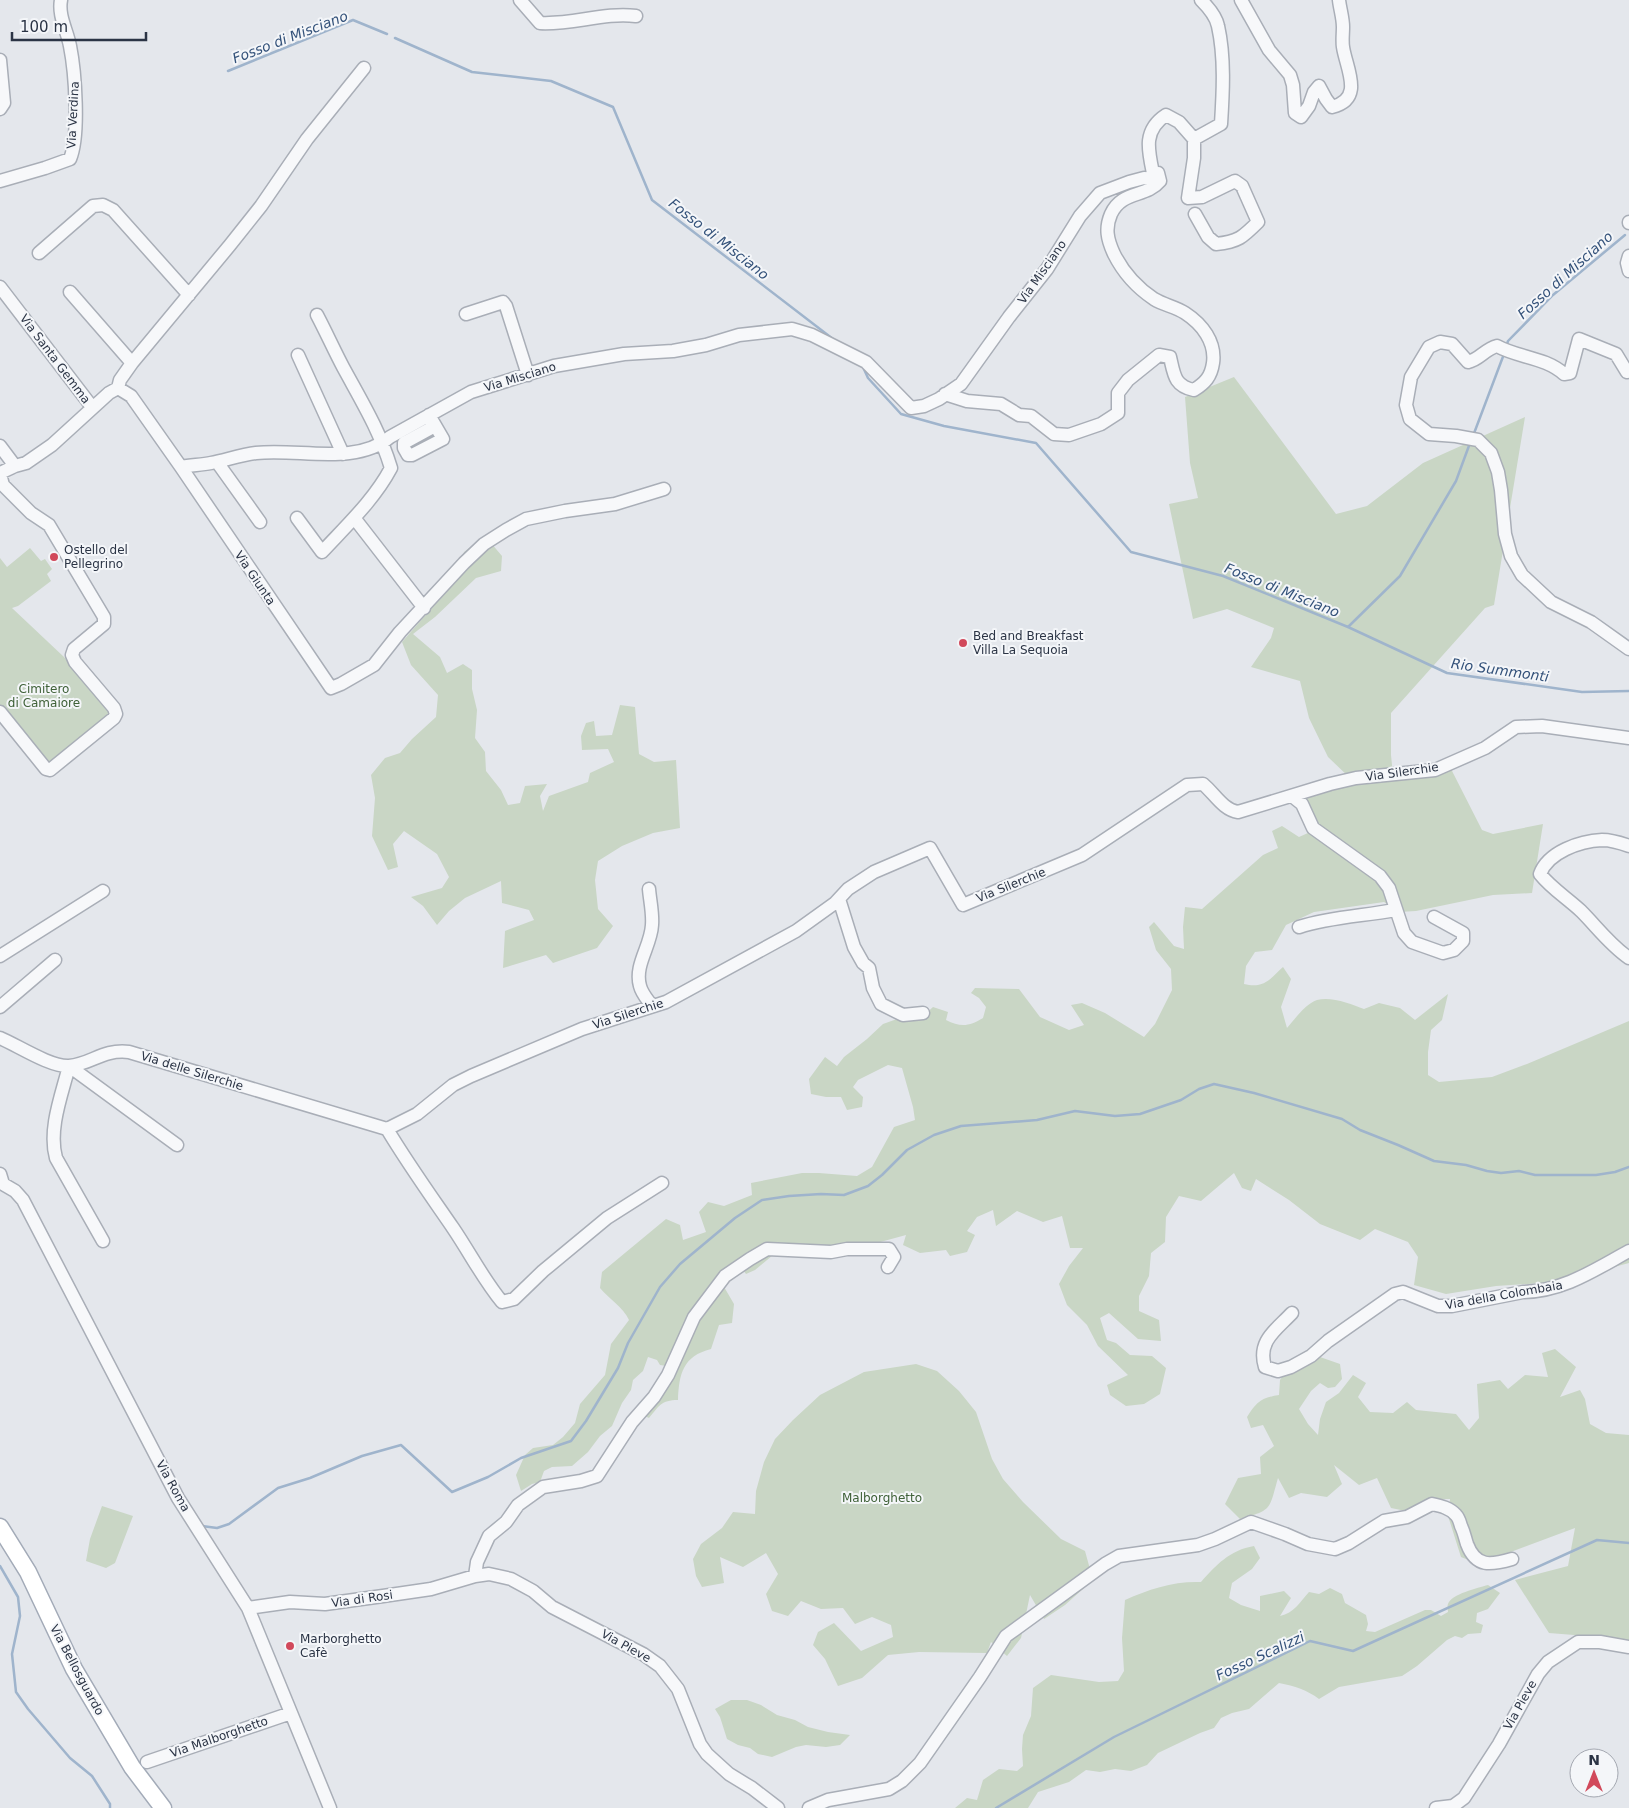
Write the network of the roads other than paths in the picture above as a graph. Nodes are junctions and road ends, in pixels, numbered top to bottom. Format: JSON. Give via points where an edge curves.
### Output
{"nodes":[{"id":1,"x":60,"y":0,"type":"edge"},
{"id":2,"x":520,"y":0,"type":"edge"},
{"id":3,"x":1201,"y":0,"type":"edge"},
{"id":4,"x":1241,"y":0,"type":"edge"},
{"id":5,"x":1338,"y":0,"type":"edge"},
{"id":6,"x":636,"y":16,"type":"dead end"},
{"id":7,"x":0,"y":60,"type":"edge"},
{"id":8,"x":364,"y":68,"type":"dead end"},
{"id":9,"x":0,"y":109,"type":"edge"},
{"id":10,"x":1194,"y":138,"type":"junction"},
{"id":11,"x":1154,"y":173,"type":"junction"},
{"id":12,"x":0,"y":181,"type":"edge"},
{"id":13,"x":1195,"y":214,"type":"dead end"},
{"id":14,"x":39,"y":253,"type":"dead end"},
{"id":15,"x":1629,"y":256,"type":"edge"},
{"id":16,"x":1629,"y":271,"type":"edge"},
{"id":17,"x":0,"y":287,"type":"edge"},
{"id":18,"x":70,"y":292,"type":"dead end"},
{"id":19,"x":189,"y":294,"type":"junction"},
{"id":20,"x":466,"y":314,"type":"dead end"},
{"id":21,"x":317,"y":315,"type":"dead end"},
{"id":22,"x":298,"y":355,"type":"dead end"},
{"id":23,"x":132,"y":363,"type":"junction"},
{"id":24,"x":1629,"y":371,"type":"edge"},
{"id":25,"x":528,"y":375,"type":"junction"},
{"id":26,"x":118,"y":388,"type":"junction"},
{"id":27,"x":945,"y":394,"type":"junction"},
{"id":28,"x":92,"y":407,"type":"junction"},
{"id":29,"x":429,"y":415,"type":"junction"},
{"id":30,"x":435,"y":426,"type":"dead end"},
{"id":31,"x":383,"y":442,"type":"junction"},
{"id":32,"x":0,"y":446,"type":"edge"},
{"id":33,"x":342,"y":454,"type":"junction"},
{"id":34,"x":217,"y":462,"type":"junction"},
{"id":35,"x":15,"y":466,"type":"junction"},
{"id":36,"x":181,"y":467,"type":"junction"},
{"id":37,"x":0,"y":473,"type":"edge"},
{"id":38,"x":664,"y":489,"type":"dead end"},
{"id":39,"x":297,"y":518,"type":"dead end"},
{"id":40,"x":355,"y":519,"type":"junction"},
{"id":41,"x":260,"y":522,"type":"dead end"},
{"id":42,"x":424,"y":608,"type":"junction"},
{"id":43,"x":1629,"y":649,"type":"edge"},
{"id":44,"x":0,"y":712,"type":"edge"},
{"id":45,"x":1627,"y":740,"type":"edge"},
{"id":46,"x":1292,"y":796,"type":"junction"},
{"id":47,"x":1629,"y":846,"type":"edge"},
{"id":48,"x":650,"y":889,"type":"dead end"},
{"id":49,"x":102,"y":891,"type":"dead end"},
{"id":50,"x":839,"y":899,"type":"junction"},
{"id":51,"x":1395,"y":910,"type":"junction"},
{"id":52,"x":1434,"y":917,"type":"dead end"},
{"id":53,"x":1299,"y":927,"type":"dead end"},
{"id":54,"x":0,"y":956,"type":"edge"},
{"id":55,"x":1629,"y":958,"type":"edge"},
{"id":56,"x":55,"y":960,"type":"dead end"},
{"id":57,"x":652,"y":1006,"type":"junction"},
{"id":58,"x":0,"y":1007,"type":"edge"},
{"id":59,"x":923,"y":1013,"type":"dead end"},
{"id":60,"x":0,"y":1038,"type":"edge"},
{"id":61,"x":70,"y":1066,"type":"junction"},
{"id":62,"x":387,"y":1129,"type":"junction"},
{"id":63,"x":177,"y":1145,"type":"dead end"},
{"id":64,"x":662,"y":1183,"type":"dead end"},
{"id":65,"x":1,"y":1186,"type":"edge"},
{"id":66,"x":103,"y":1241,"type":"dead end"},
{"id":67,"x":1629,"y":1251,"type":"edge"},
{"id":68,"x":888,"y":1267,"type":"dead end"},
{"id":69,"x":1292,"y":1313,"type":"dead end"},
{"id":70,"x":0,"y":1527,"type":"edge"},
{"id":71,"x":1512,"y":1559,"type":"dead end"},
{"id":72,"x":475,"y":1576,"type":"junction"},
{"id":73,"x":248,"y":1608,"type":"junction"},
{"id":74,"x":1629,"y":1647,"type":"edge"},
{"id":75,"x":292,"y":1713,"type":"junction"},
{"id":76,"x":147,"y":1762,"type":"dead end"},
{"id":77,"x":163,"y":1808,"type":"edge"},
{"id":78,"x":330,"y":1808,"type":"edge"},
{"id":79,"x":778,"y":1808,"type":"edge"},
{"id":80,"x":809,"y":1808,"type":"edge"},
{"id":81,"x":1436,"y":1808,"type":"edge"}],
"edges":[{"from":1,"to":12,"type":"street","name":"Via Verdina","via":[[61,18],[70,43],[74,71],[72,154],[70,159]]},
{"from":2,"to":6,"type":"street","via":[[540,23],[568,23],[623,14]]},
{"from":3,"to":10,"type":"street","via":[[1211,10],[1218,25],[1222,70],[1221,124]]},
{"from":4,"to":5,"type":"street","via":[[1269,50],[1290,75],[1295,113],[1301,117],[1319,86],[1332,106],[1341,104],[1350,94],[1352,77],[1343,47]]},
{"from":7,"to":9,"type":"street","via":[[4,103]]},
{"from":8,"to":19,"type":"street","via":[[261,206]]},
{"from":10,"to":11,"type":"street","via":[[1166,115],[1157,121],[1149,137]]},
{"from":10,"to":13,"type":"street","via":[[1188,198],[1202,197],[1235,182],[1242,186],[1258,222],[1232,242],[1216,244],[1208,238]]},
{"from":11,"to":27,"type":"street","name":"Via Misciano","via":[[1150,179],[1129,182],[1100,194],[1080,216],[1047,269],[960,384]]},
{"from":11,"to":27,"type":"street","via":[[1158,173],[1160,181],[1154,188],[1128,196],[1112,212],[1106,228],[1110,246],[1121,268],[1139,287],[1154,299],[1185,313],[1206,332],[1214,357],[1209,378],[1204,384],[1194,390],[1184,388],[1175,379],[1170,357],[1159,356],[1128,380],[1118,393],[1118,413],[1101,424],[1069,435],[1054,434],[1031,416],[1019,415],[1001,404],[967,401]]},
{"from":14,"to":19,"type":"street","via":[[93,206],[103,205],[113,210]]},
{"from":15,"to":16,"type":"street"},
{"from":17,"to":28,"type":"street","name":"Via Santa Gemma"},
{"from":18,"to":23,"type":"street"},
{"from":19,"to":23,"type":"street"},
{"from":20,"to":25,"type":"street","via":[[503,302]]},
{"from":21,"to":31,"type":"street"},
{"from":22,"to":33,"type":"street"},
{"from":23,"to":26,"type":"street"},
{"from":24,"to":43,"type":"street","via":[[1616,354],[1579,339],[1570,372],[1564,374],[1546,362],[1508,353],[1497,346],[1468,362],[1452,344],[1440,342],[1429,347],[1411,377],[1406,405],[1410,419],[1429,434],[1472,439],[1490,453],[1498,472],[1504,534],[1522,575],[1551,602],[1591,622]]},
{"from":25,"to":27,"type":"street","name":"Via Misciano","via":[[590,359],[673,352],[739,335],[792,330],[812,335],[866,362],[911,408],[924,406]]},
{"from":25,"to":29,"type":"street","name":"Via Misciano","via":[[471,392]]},
{"from":26,"to":28,"type":"street"},
{"from":26,"to":36,"type":"street","via":[[131,396]]},
{"from":28,"to":35,"type":"street","via":[[52,445],[26,463]]},
{"from":29,"to":30,"type":"street"},
{"from":29,"to":31,"type":"street","name":"Via Misciano"},
{"from":31,"to":33,"type":"street","name":"Via Misciano","via":[[368,449]]},
{"from":31,"to":40,"type":"street","via":[[391,468]]},
{"from":32,"to":35,"type":"street"},
{"from":33,"to":34,"type":"street","name":"Via Misciano","via":[[256,453]]},
{"from":34,"to":36,"type":"street","name":"Via Misciano"},
{"from":34,"to":41,"type":"street"},
{"from":35,"to":37,"type":"street"},
{"from":36,"to":42,"type":"street","name":"Via Giunta","via":[[331,688],[374,665]]},
{"from":37,"to":44,"type":"street","via":[[3,485],[31,513],[49,525],[104,617],[104,624],[74,649],[72,655],[74,662],[116,714],[50,770]]},
{"from":38,"to":42,"type":"street","via":[[615,504],[526,519],[484,544]]},
{"from":39,"to":40,"type":"street","via":[[322,552]]},
{"from":40,"to":42,"type":"street"},
{"from":45,"to":46,"type":"street","name":"Via Silerchie","via":[[1542,726],[1516,727],[1485,748],[1435,770],[1356,778]]},
{"from":46,"to":50,"type":"street","name":"Via Silerchie","via":[[1238,812],[1231,811],[1203,784],[1187,785],[1082,855],[963,904],[930,848],[874,872]]},
{"from":46,"to":51,"type":"street","via":[[1302,804],[1314,828],[1380,876],[1389,888]]},
{"from":47,"to":55,"type":"street","via":[[1603,840],[1574,846],[1549,858],[1540,874]]},
{"from":48,"to":57,"type":"street","via":[[652,925],[640,964],[639,985]]},
{"from":49,"to":54,"type":"street"},
{"from":50,"to":57,"type":"street","name":"Via Silerchie","via":[[779,942],[666,1002]]},
{"from":50,"to":59,"type":"street","via":[[854,947],[869,968],[873,988],[881,1004],[903,1015]]},
{"from":51,"to":52,"type":"street","via":[[1404,933],[1412,942],[1443,953],[1454,950],[1463,941],[1463,933]]},
{"from":51,"to":53,"type":"street"},
{"from":56,"to":58,"type":"street"},
{"from":57,"to":62,"type":"street","name":"Via Silerchie","via":[[582,1029],[471,1076],[453,1085],[417,1114]]},
{"from":60,"to":61,"type":"street","via":[[28,1053]]},
{"from":61,"to":62,"type":"street","name":"Via delle Silerchie","via":[[106,1052],[129,1052]]},
{"from":61,"to":63,"type":"street"},
{"from":61,"to":66,"type":"street","via":[[56,1119],[53,1148]]},
{"from":62,"to":64,"type":"street","via":[[502,1302],[514,1299],[607,1218]]},
{"from":65,"to":73,"type":"street","name":"Via Roma","via":[[15,1191],[23,1200],[178,1498]]},
{"from":67,"to":69,"type":"street","name":"Via della Colombaia","via":[[1562,1286],[1535,1292],[1452,1306],[1438,1306],[1403,1292],[1395,1294],[1311,1356],[1278,1371],[1265,1366],[1262,1356],[1265,1341]]},
{"from":68,"to":72,"type":"street","via":[[894,1256],[889,1248],[831,1252],[767,1249],[725,1276],[694,1317],[668,1374],[654,1396],[632,1422],[597,1476],[543,1487],[518,1505],[506,1522],[489,1536],[477,1562]]},
{"from":70,"to":77,"type":"main road","name":"Via Bellosguardo","via":[[28,1572],[74,1669],[132,1766]]},
{"from":71,"to":80,"type":"street","via":[[1484,1564],[1474,1558],[1457,1516],[1445,1507],[1432,1504],[1407,1517],[1384,1521],[1335,1549],[1308,1544],[1251,1522],[1198,1545],[1119,1556],[1006,1636],[925,1755],[902,1781],[889,1789],[828,1800]]},
{"from":72,"to":73,"type":"street","name":"Via di Rosi","via":[[431,1589],[384,1596],[325,1604],[290,1602]]},
{"from":72,"to":79,"type":"street","name":"Via Pieve","via":[[489,1574],[511,1579],[552,1607],[660,1666],[678,1689],[707,1754],[729,1774]]},
{"from":73,"to":75,"type":"street","name":"Via Roma"},
{"from":74,"to":81,"type":"street","name":"Via Pieve","via":[[1578,1642],[1548,1662],[1464,1798],[1453,1806]]},
{"from":75,"to":76,"type":"street","name":"Via Malborghetto"},
{"from":75,"to":78,"type":"street","name":"Via Roma"}]}
